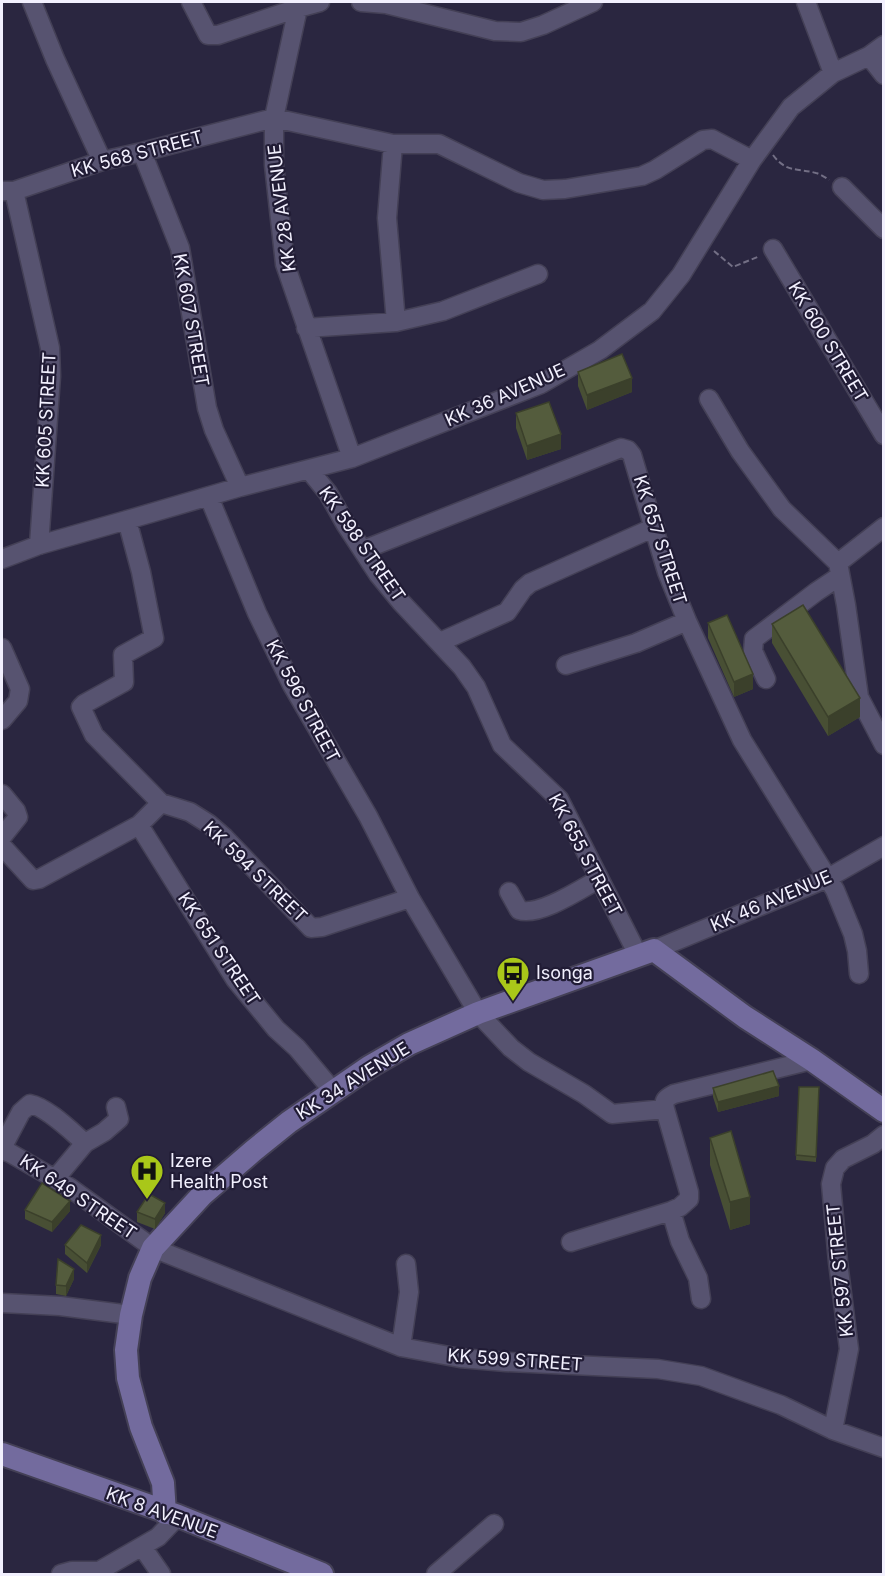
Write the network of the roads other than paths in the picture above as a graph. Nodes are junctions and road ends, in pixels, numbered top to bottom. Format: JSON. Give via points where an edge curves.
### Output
{"nodes":[{"id":1,"x":32,"y":2,"type":"edge"},
{"id":2,"x":191,"y":2,"type":"edge"},
{"id":3,"x":320,"y":2,"type":"edge"},
{"id":4,"x":361,"y":2,"type":"edge"},
{"id":5,"x":593,"y":2,"type":"edge"},
{"id":6,"x":806,"y":2,"type":"edge"},
{"id":7,"x":298,"y":8,"type":"junction"},
{"id":8,"x":876,"y":50,"type":"edge"},
{"id":9,"x":832,"y":73,"type":"junction"},
{"id":10,"x":884,"y":75,"type":"edge"},
{"id":11,"x":274,"y":118,"type":"junction"},
{"id":12,"x":393,"y":144,"type":"junction"},
{"id":13,"x":142,"y":153,"type":"junction"},
{"id":14,"x":752,"y":160,"type":"junction"},
{"id":15,"x":102,"y":161,"type":"junction"},
{"id":16,"x":842,"y":187,"type":"road end"},
{"id":17,"x":8,"y":191,"type":"edge"},
{"id":18,"x":884,"y":229,"type":"edge"},
{"id":19,"x":773,"y":249,"type":"road end"},
{"id":20,"x":538,"y":274,"type":"dead end"},
{"id":21,"x":396,"y":322,"type":"junction"},
{"id":22,"x":306,"y":328,"type":"junction"},
{"id":23,"x":709,"y":399,"type":"dead end"},
{"id":24,"x":884,"y":435,"type":"edge"},
{"id":25,"x":352,"y":458,"type":"junction"},
{"id":26,"x":310,"y":471,"type":"junction"},
{"id":27,"x":240,"y":487,"type":"junction"},
{"id":28,"x":209,"y":497,"type":"junction"},
{"id":29,"x":127,"y":520,"type":"junction"},
{"id":30,"x":655,"y":527,"type":"junction"},
{"id":31,"x":884,"y":527,"type":"edge"},
{"id":32,"x":39,"y":545,"type":"junction"},
{"id":33,"x":363,"y":550,"type":"junction"},
{"id":34,"x":2,"y":559,"type":"edge"},
{"id":35,"x":839,"y":570,"type":"junction"},
{"id":36,"x":687,"y":621,"type":"junction"},
{"id":37,"x":440,"y":642,"type":"junction"},
{"id":38,"x":2,"y":648,"type":"edge"},
{"id":39,"x":566,"y":665,"type":"dead end"},
{"id":40,"x":766,"y":679,"type":"dead end"},
{"id":41,"x":2,"y":720,"type":"edge"},
{"id":42,"x":883,"y":744,"type":"edge"},
{"id":43,"x":2,"y":794,"type":"edge"},
{"id":44,"x":161,"y":803,"type":"junction"},
{"id":45,"x":139,"y":825,"type":"junction"},
{"id":46,"x":2,"y":837,"type":"edge"},
{"id":47,"x":2,"y":846,"type":"edge"},
{"id":48,"x":884,"y":846,"type":"edge"},
{"id":49,"x":828,"y":878,"type":"junction"},
{"id":50,"x":599,"y":879,"type":"junction"},
{"id":51,"x":509,"y":892,"type":"dead end"},
{"id":52,"x":410,"y":898,"type":"junction"},
{"id":53,"x":646,"y":953,"type":"junction"},
{"id":54,"x":859,"y":975,"type":"dead end"},
{"id":55,"x":478,"y":1013,"type":"junction"},
{"id":56,"x":812,"y":1060,"type":"junction"},
{"id":57,"x":333,"y":1090,"type":"junction"},
{"id":58,"x":880,"y":1102,"type":"edge"},
{"id":59,"x":116,"y":1107,"type":"dead end"},
{"id":60,"x":665,"y":1109,"type":"junction"},
{"id":61,"x":884,"y":1135,"type":"edge"},
{"id":62,"x":85,"y":1143,"type":"junction"},
{"id":63,"x":2,"y":1149,"type":"edge"},
{"id":64,"x":55,"y":1179,"type":"junction"},
{"id":65,"x":671,"y":1211,"type":"junction"},
{"id":66,"x":571,"y":1242,"type":"dead end"},
{"id":67,"x":153,"y":1248,"type":"junction"},
{"id":68,"x":406,"y":1264,"type":"dead end"},
{"id":69,"x":701,"y":1299,"type":"dead end"},
{"id":70,"x":2,"y":1303,"type":"edge"},
{"id":71,"x":130,"y":1314,"type":"junction"},
{"id":72,"x":401,"y":1347,"type":"junction"},
{"id":73,"x":833,"y":1430,"type":"junction"},
{"id":74,"x":884,"y":1448,"type":"edge"},
{"id":75,"x":2,"y":1454,"type":"edge"},
{"id":76,"x":171,"y":1515,"type":"junction"},
{"id":77,"x":494,"y":1524,"type":"dead end"},
{"id":78,"x":143,"y":1548,"type":"junction"},
{"id":79,"x":61,"y":1575,"type":"edge"},
{"id":80,"x":161,"y":1575,"type":"edge"},
{"id":81,"x":322,"y":1575,"type":"edge"},
{"id":82,"x":436,"y":1575,"type":"edge"}],
"edges":[{"from":1,"to":15,"type":"street"},
{"from":2,"to":7,"type":"street","via":[[208,35]]},
{"from":3,"to":7,"type":"street"},
{"from":4,"to":5,"type":"street","via":[[386,4],[495,31],[521,32]]},
{"from":6,"to":9,"type":"street"},
{"from":7,"to":11,"type":"street","name":"KK 28 AVENUE"},
{"from":8,"to":9,"type":"street","name":"KK 36 AVENUE"},
{"from":8,"to":10,"type":"street"},
{"from":9,"to":14,"type":"street","name":"KK 36 AVENUE","via":[[791,107]]},
{"from":11,"to":12,"type":"street"},
{"from":11,"to":13,"type":"street","name":"KK 568 STREET"},
{"from":11,"to":22,"type":"street","name":"KK 28 AVENUE","via":[[274,165],[285,264]]},
{"from":12,"to":14,"type":"street","via":[[439,144],[519,183],[543,190],[642,176],[712,138]]},
{"from":12,"to":21,"type":"street","via":[[387,218]]},
{"from":13,"to":15,"type":"street","name":"KK 568 STREET"},
{"from":13,"to":27,"type":"street","name":"KK 607 STREET","via":[[180,248],[207,408]]},
{"from":14,"to":25,"type":"street","name":"KK 36 AVENUE","via":[[681,275],[652,310],[600,350],[541,384]]},
{"from":15,"to":17,"type":"street","name":"KK 568 STREET"},
{"from":16,"to":18,"type":"street"},
{"from":17,"to":32,"type":"street","name":"KK 605 STREET","via":[[50,348]]},
{"from":19,"to":24,"type":"street","name":"KK 600 STREET"},
{"from":20,"to":21,"type":"street","via":[[443,310]]},
{"from":21,"to":22,"type":"street"},
{"from":22,"to":25,"type":"street","name":"KK 28 AVENUE"},
{"from":23,"to":35,"type":"street","via":[[782,509]]},
{"from":25,"to":26,"type":"street","name":"KK 36 AVENUE"},
{"from":26,"to":27,"type":"street","name":"KK 36 AVENUE"},
{"from":26,"to":33,"type":"street","name":"KK 598 STREET"},
{"from":27,"to":28,"type":"street","name":"KK 36 AVENUE"},
{"from":28,"to":29,"type":"street","name":"KK 36 AVENUE"},
{"from":28,"to":52,"type":"street","name":"KK 596 STREET","via":[[291,685],[368,816]]},
{"from":29,"to":32,"type":"street","name":"KK 36 AVENUE"},
{"from":29,"to":44,"type":"street","name":"KK 594 STREET","via":[[154,638],[123,655],[124,682],[81,707],[94,735]]},
{"from":30,"to":33,"type":"street","name":"KK 657 STREET","via":[[633,455],[621,448]]},
{"from":30,"to":36,"type":"street","name":"KK 657 STREET","via":[[667,572]]},
{"from":30,"to":37,"type":"street","via":[[530,583],[507,612]]},
{"from":31,"to":35,"type":"street"},
{"from":32,"to":34,"type":"street","name":"KK 36 AVENUE"},
{"from":33,"to":37,"type":"street","name":"KK 598 STREET","via":[[400,602]]},
{"from":35,"to":40,"type":"street","via":[[754,639],[753,651]]},
{"from":35,"to":42,"type":"street","via":[[859,697]]},
{"from":36,"to":39,"type":"street","via":[[636,643]]},
{"from":36,"to":49,"type":"street","name":"KK 657 STREET","via":[[741,740]]},
{"from":37,"to":50,"type":"street","name":"KK 655 STREET","via":[[476,687],[502,745],[559,799]]},
{"from":38,"to":41,"type":"street","via":[[20,688],[18,701]]},
{"from":43,"to":46,"type":"street","via":[[18,817]]},
{"from":44,"to":45,"type":"street"},
{"from":44,"to":52,"type":"street","name":"KK 594 STREET","via":[[190,812],[209,824],[311,928]]},
{"from":45,"to":47,"type":"street","via":[[33,880]]},
{"from":45,"to":57,"type":"street","name":"KK 651 STREET","via":[[235,979]]},
{"from":48,"to":49,"type":"street","name":"KK 46 AVENUE"},
{"from":49,"to":53,"type":"street","name":"KK 46 AVENUE"},
{"from":49,"to":54,"type":"street","name":"KK 657 STREET","via":[[853,934]]},
{"from":50,"to":51,"type":"street","via":[[552,904],[525,912],[519,910]]},
{"from":50,"to":53,"type":"street","name":"KK 655 STREET"},
{"from":52,"to":55,"type":"street","name":"KK 596 STREET"},
{"from":53,"to":55,"type":"main road","name":"KK 34 AVENUE"},
{"from":53,"to":56,"type":"main road"},
{"from":55,"to":57,"type":"main road","name":"KK 34 AVENUE","via":[[409,1044]]},
{"from":55,"to":60,"type":"street","name":"KK 596 STREET","via":[[529,1062],[612,1114]]},
{"from":56,"to":58,"type":"main road"},
{"from":56,"to":60,"type":"street","via":[[674,1094],[666,1098]]},
{"from":57,"to":67,"type":"main road","name":"KK 34 AVENUE","via":[[252,1151],[202,1195]]},
{"from":59,"to":62,"type":"street","via":[[119,1119]]},
{"from":60,"to":65,"type":"street","via":[[689,1192],[689,1199]]},
{"from":61,"to":73,"type":"street","name":"KK 597 STREET","via":[[843,1159],[835,1168],[831,1184],[849,1349]]},
{"from":62,"to":63,"type":"street","via":[[30,1104],[21,1112]]},
{"from":62,"to":64,"type":"street"},
{"from":63,"to":64,"type":"street","name":"KK 649 STREET"},
{"from":64,"to":67,"type":"street","name":"KK 649 STREET"},
{"from":65,"to":66,"type":"street"},
{"from":65,"to":69,"type":"street","via":[[698,1278]]},
{"from":67,"to":71,"type":"main road","name":"KK 34 AVENUE"},
{"from":67,"to":72,"type":"street","name":"KK 599 STREET"},
{"from":68,"to":72,"type":"street","via":[[409,1292]]},
{"from":70,"to":71,"type":"street"},
{"from":71,"to":76,"type":"main road","name":"KK 34 AVENUE","via":[[126,1338],[128,1378]]},
{"from":72,"to":73,"type":"street","name":"KK 599 STREET","via":[[460,1358],[658,1369],[701,1376],[781,1405]]},
{"from":73,"to":74,"type":"street","name":"KK 599 STREET"},
{"from":75,"to":76,"type":"main road","name":"KK 8 AVENUE"},
{"from":76,"to":78,"type":"street","via":[[158,1537]]},
{"from":76,"to":81,"type":"main road","name":"KK 8 AVENUE"},
{"from":77,"to":82,"type":"street"},
{"from":78,"to":79,"type":"street","via":[[99,1571]]},
{"from":78,"to":80,"type":"street"}]}
